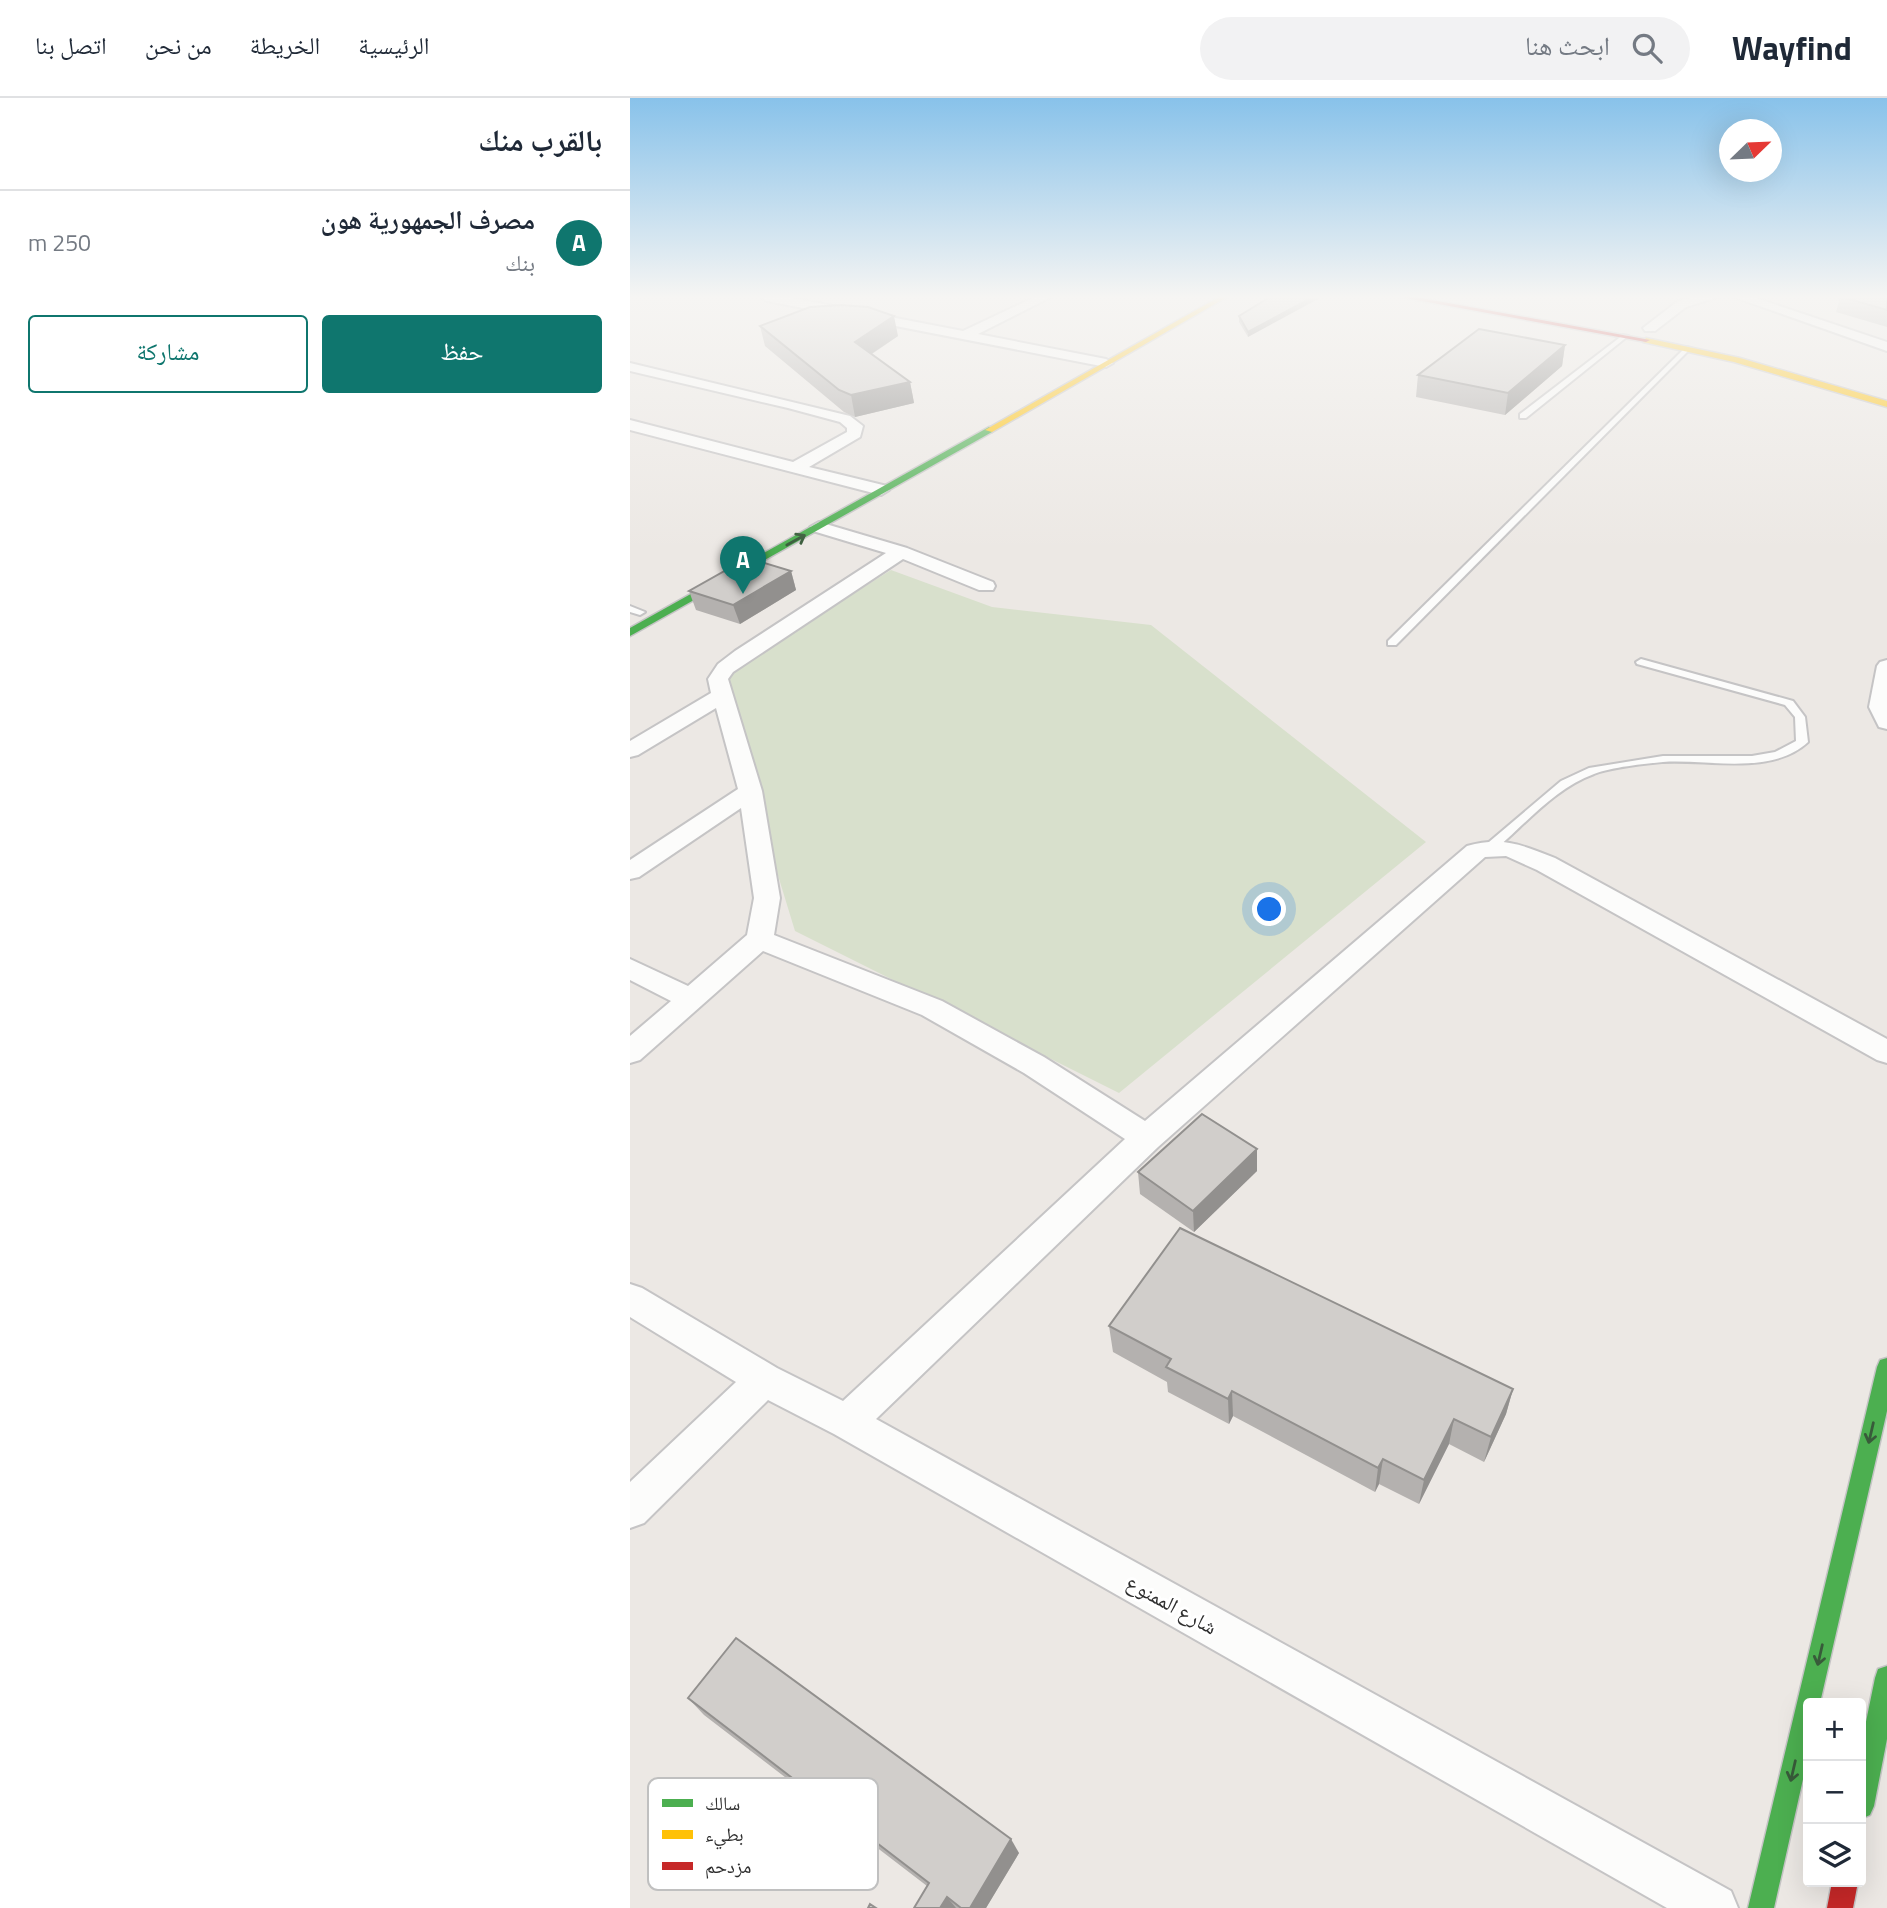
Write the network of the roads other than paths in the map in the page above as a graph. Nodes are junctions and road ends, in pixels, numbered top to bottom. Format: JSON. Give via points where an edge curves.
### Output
{"nodes":[{"id":1,"x":693,"y":381,"type":"edge"},
{"id":2,"x":1065,"y":381,"type":"edge"},
{"id":3,"x":1567,"y":381,"type":"edge"},
{"id":4,"x":1663,"y":381,"type":"edge"},
{"id":5,"x":1814,"y":381,"type":"edge"},
{"id":6,"x":1887,"y":404,"type":"edge"},
{"id":7,"x":1523,"y":416,"type":"dead end"},
{"id":8,"x":630,"y":425,"type":"edge"},
{"id":9,"x":795,"y":468,"type":"junction"},
{"id":10,"x":873,"y":488,"type":"junction"},
{"id":11,"x":819,"y":527,"type":"junction"},
{"id":12,"x":901,"y":552,"type":"junction"},
{"id":13,"x":986,"y":586,"type":"dead end"},
{"id":14,"x":673,"y":594,"type":"junction"},
{"id":15,"x":691,"y":599,"type":"junction"},
{"id":16,"x":633,"y":613,"type":"edge"},
{"id":17,"x":630,"y":633,"type":"edge"},
{"id":18,"x":1392,"y":643,"type":"dead end"},
{"id":19,"x":1641,"y":662,"type":"dead end"},
{"id":20,"x":1887,"y":666,"type":"edge"},
{"id":21,"x":722,"y":696,"type":"junction"},
{"id":22,"x":1887,"y":722,"type":"edge"},
{"id":23,"x":630,"y":750,"type":"edge"},
{"id":24,"x":750,"y":791,"type":"junction"},
{"id":25,"x":1493,"y":845,"type":"junction"},
{"id":26,"x":630,"y":871,"type":"edge"},
{"id":27,"x":760,"y":939,"type":"junction"},
{"id":28,"x":630,"y":968,"type":"edge"},
{"id":29,"x":690,"y":999,"type":"junction"},
{"id":30,"x":630,"y":1052,"type":"edge"},
{"id":31,"x":1887,"y":1052,"type":"edge"},
{"id":32,"x":1147,"y":1139,"type":"junction"},
{"id":33,"x":630,"y":1299,"type":"edge"},
{"id":34,"x":1887,"y":1367,"type":"edge"},
{"id":35,"x":764,"y":1380,"type":"junction"},
{"id":36,"x":846,"y":1422,"type":"junction"},
{"id":37,"x":630,"y":1509,"type":"edge"},
{"id":38,"x":1887,"y":1678,"type":"edge"},
{"id":39,"x":1809,"y":1698,"type":"edge"},
{"id":40,"x":1803,"y":1726,"type":"edge"},
{"id":41,"x":1866,"y":1781,"type":"edge"},
{"id":42,"x":1844,"y":1887,"type":"edge"},
{"id":43,"x":1714,"y":1908,"type":"edge"},
{"id":44,"x":1761,"y":1908,"type":"edge"},
{"id":45,"x":1840,"y":1908,"type":"edge"}],
"edges":[{"from":1,"to":9,"type":"street","via":[[845,419],[855,426],[855,434]]},
{"from":2,"to":10,"type":"main road"},
{"from":3,"to":7,"type":"lane"},
{"from":4,"to":18,"type":"lane"},
{"from":5,"to":6,"type":"main road"},
{"from":8,"to":9,"type":"street"},
{"from":9,"to":10,"type":"street"},
{"from":10,"to":11,"type":"main road"},
{"from":10,"to":14,"type":"main road"},
{"from":11,"to":12,"type":"street"},
{"from":15,"to":11,"type":"main road","one_way":true},
{"from":12,"to":13,"type":"street"},
{"from":12,"to":21,"type":"street","via":[[725,667],[718,679]]},
{"from":14,"to":15,"type":"main road"},
{"from":14,"to":16,"type":"main road"},
{"from":15,"to":17,"type":"main road"},
{"from":19,"to":25,"type":"lane","via":[[1789,703],[1800,717],[1801,742],[1778,755],[1752,760],[1662,759],[1593,771],[1565,783]]},
{"from":20,"to":22,"type":"street","via":[[1880,707]]},
{"from":21,"to":23,"type":"street"},
{"from":21,"to":24,"type":"street"},
{"from":24,"to":26,"type":"street"},
{"from":24,"to":27,"type":"street","via":[[766,898]]},
{"from":25,"to":31,"type":"street","via":[[1546,864]]},
{"from":25,"to":32,"type":"street","via":[[1476,851]]},
{"from":27,"to":29,"type":"street"},
{"from":27,"to":32,"type":"street","via":[[932,1008],[1034,1065]]},
{"from":28,"to":29,"type":"street"},
{"from":29,"to":30,"type":"street"},
{"from":32,"to":36,"type":"street"},
{"from":33,"to":35,"type":"street","name":"شارع الممنوع"},
{"from":34,"to":39,"type":"main road","one_way":true},
{"from":35,"to":36,"type":"street","name":"شارع الممنوع"},
{"from":35,"to":37,"type":"street"},
{"from":36,"to":43,"type":"street","name":"شارع الممنوع"},
{"from":38,"to":41,"type":"main road"},
{"from":40,"to":44,"type":"main road","one_way":true},
{"from":42,"to":45,"type":"main road"}]}
